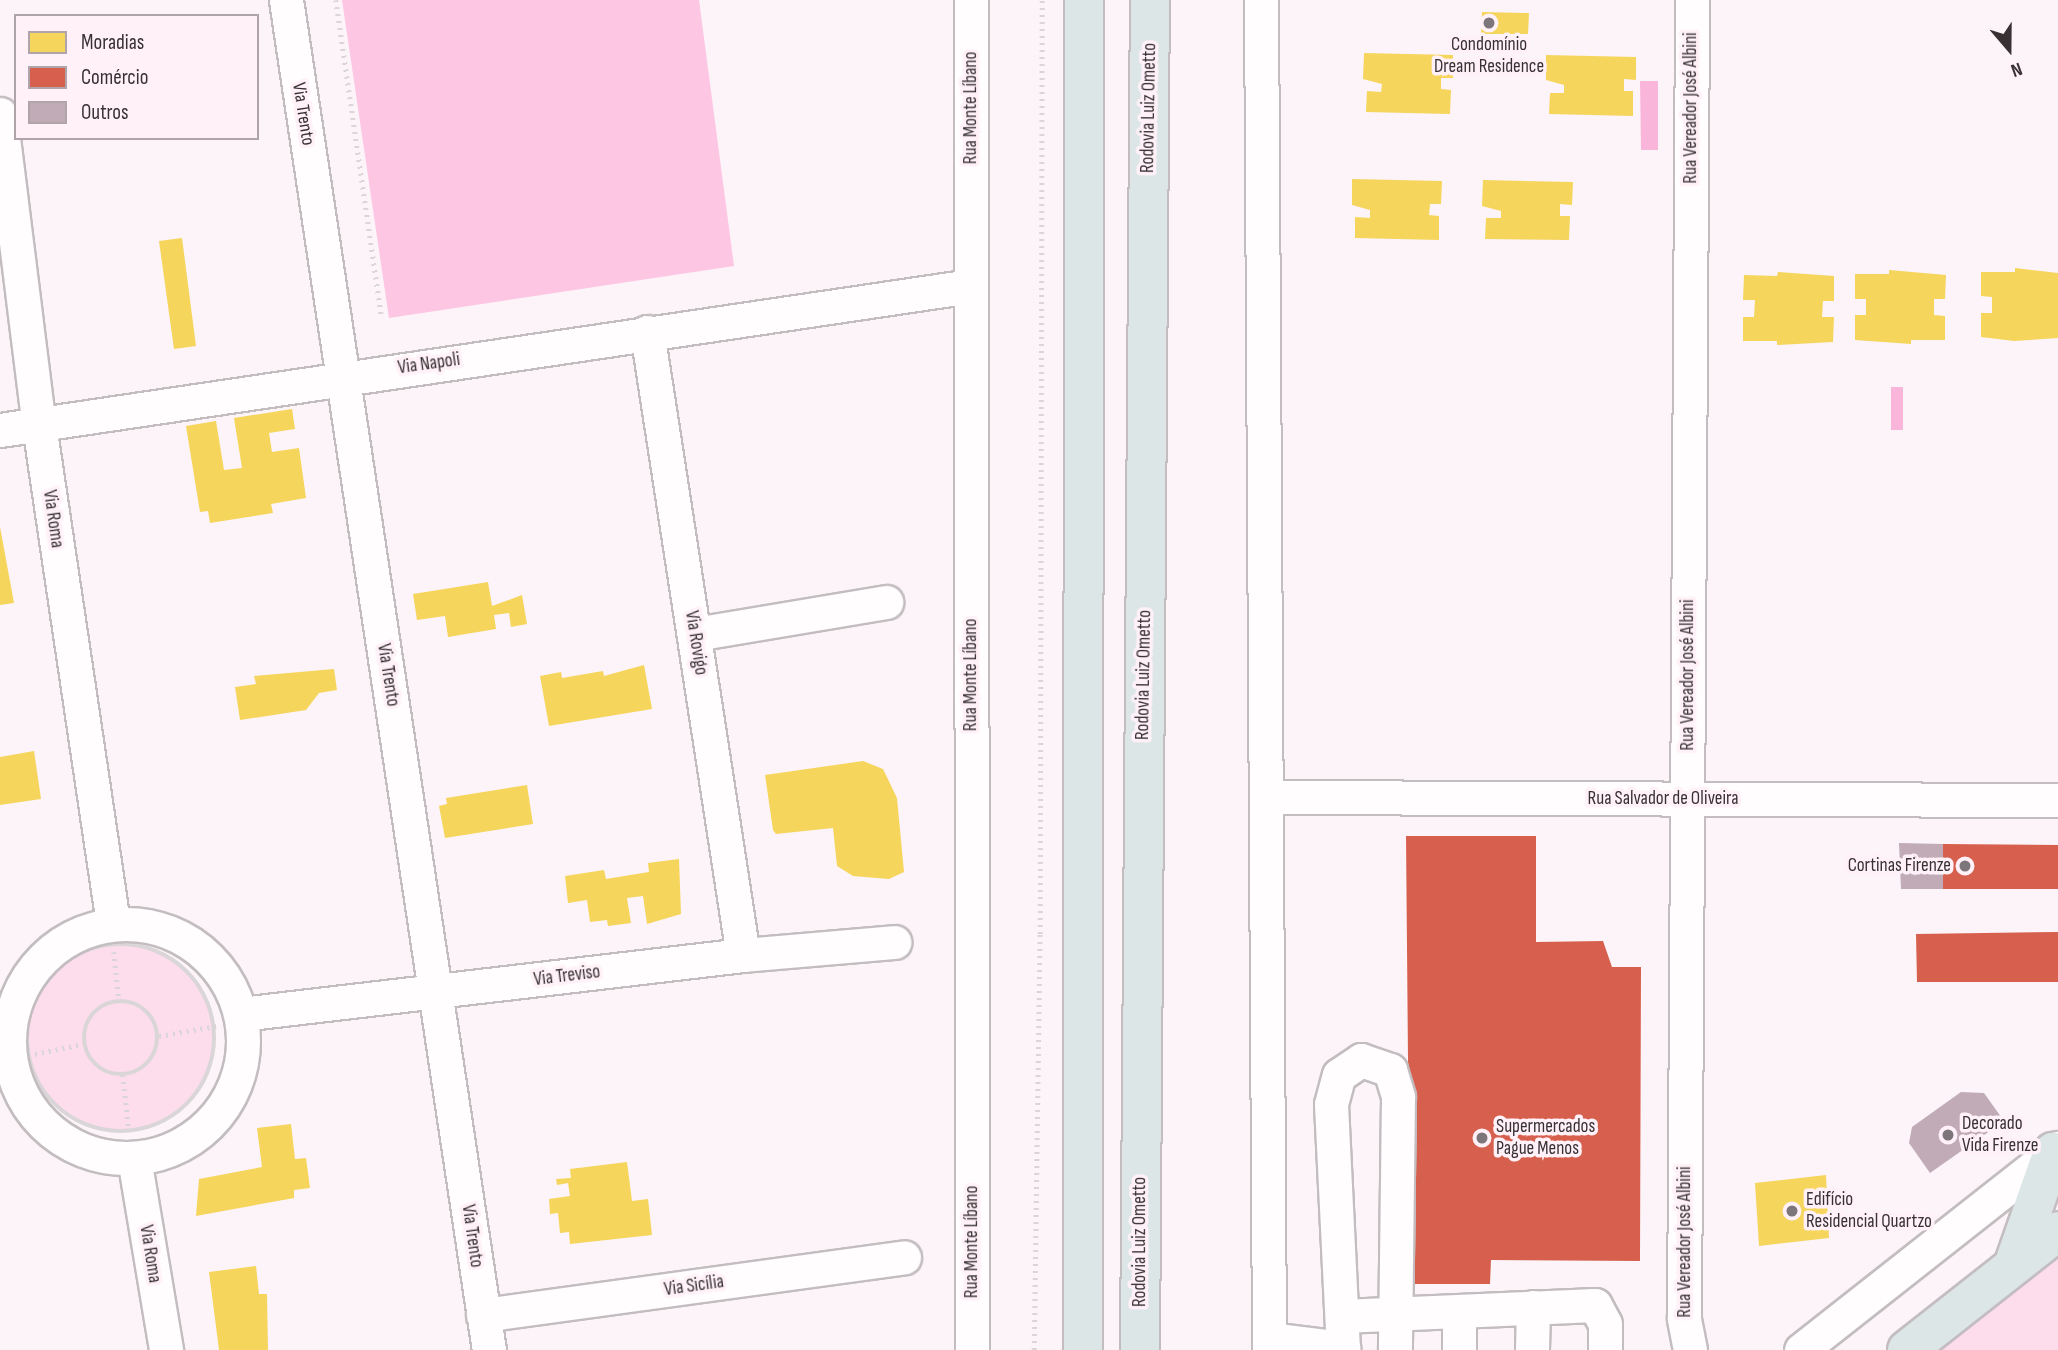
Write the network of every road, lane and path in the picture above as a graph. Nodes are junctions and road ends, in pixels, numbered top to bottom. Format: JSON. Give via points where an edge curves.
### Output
{"nodes":[{"id":1,"x":286,"y":0,"type":"edge"},
{"id":2,"x":336,"y":0,"type":"edge"},
{"id":3,"x":971,"y":0,"type":"edge"},
{"id":4,"x":1042,"y":0,"type":"edge"},
{"id":5,"x":1084,"y":0,"type":"edge"},
{"id":6,"x":1150,"y":0,"type":"edge"},
{"id":7,"x":1261,"y":0,"type":"edge"},
{"id":8,"x":1692,"y":0,"type":"edge"},
{"id":9,"x":0,"y":114,"type":"edge"},
{"id":10,"x":970,"y":286,"type":"junction"},
{"id":11,"x":381,"y":314,"type":"dead end"},
{"id":12,"x":647,"y":332,"type":"junction"},
{"id":13,"x":343,"y":377,"type":"junction"},
{"id":14,"x":39,"y":425,"type":"junction"},
{"id":15,"x":0,"y":429,"type":"edge"},
{"id":16,"x":886,"y":602,"type":"dead end"},
{"id":17,"x":695,"y":634,"type":"junction"},
{"id":18,"x":1268,"y":797,"type":"junction"},
{"id":19,"x":1687,"y":799,"type":"junction"},
{"id":20,"x":2058,"y":800,"type":"edge"},
{"id":21,"x":113,"y":934,"type":"junction"},
{"id":22,"x":894,"y":942,"type":"dead end"},
{"id":23,"x":743,"y":955,"type":"junction"},
{"id":24,"x":435,"y":991,"type":"junction"},
{"id":25,"x":119,"y":1000,"type":"junction"},
{"id":26,"x":228,"y":1020,"type":"junction"},
{"id":27,"x":4,"y":1027,"type":"edge"},
{"id":28,"x":159,"y":1036,"type":"junction"},
{"id":29,"x":84,"y":1044,"type":"junction"},
{"id":30,"x":15,"y":1074,"type":"edge"},
{"id":31,"x":123,"y":1075,"type":"junction"},
{"id":32,"x":132,"y":1145,"type":"junction"},
{"id":33,"x":2056,"y":1150,"type":"edge"},
{"id":34,"x":2058,"y":1231,"type":"edge"},
{"id":35,"x":904,"y":1257,"type":"dead end"},
{"id":36,"x":2013,"y":1266,"type":"junction"},
{"id":37,"x":1533,"y":1307,"type":"junction"},
{"id":38,"x":1459,"y":1311,"type":"junction"},
{"id":39,"x":1395,"y":1314,"type":"junction"},
{"id":40,"x":484,"y":1315,"type":"junction"},
{"id":41,"x":1343,"y":1338,"type":"edge"},
{"id":42,"x":1269,"y":1345,"type":"edge"},
{"id":43,"x":166,"y":1350,"type":"edge"},
{"id":44,"x":489,"y":1350,"type":"edge"},
{"id":45,"x":972,"y":1350,"type":"edge"},
{"id":46,"x":1034,"y":1350,"type":"edge"},
{"id":47,"x":1083,"y":1350,"type":"edge"},
{"id":48,"x":1140,"y":1350,"type":"edge"},
{"id":49,"x":1395,"y":1350,"type":"edge"},
{"id":50,"x":1459,"y":1350,"type":"edge"},
{"id":51,"x":1532,"y":1350,"type":"edge"},
{"id":52,"x":1605,"y":1350,"type":"edge"},
{"id":53,"x":1690,"y":1350,"type":"edge"},
{"id":54,"x":1801,"y":1350,"type":"edge"},
{"id":55,"x":1907,"y":1350,"type":"edge"}],
"edges":[{"from":1,"to":13,"type":"street","name":"Via Trento"},
{"from":2,"to":11,"type":"path"},
{"from":3,"to":10,"type":"street","name":"Rua Monte Líbano"},
{"from":4,"to":46,"type":"path","via":[[1040,934]]},
{"from":5,"to":47,"type":"main road"},
{"from":6,"to":48,"type":"main road","name":"Rodovia Luiz Ometto"},
{"from":7,"to":18,"type":"street"},
{"from":8,"to":19,"type":"street","name":"Rua Vereador José Albini"},
{"from":9,"to":14,"type":"street","name":"Via Roma"},
{"from":10,"to":12,"type":"street","name":"Via Napoli"},
{"from":10,"to":45,"type":"street","name":"Rua Monte Líbano"},
{"from":12,"to":13,"type":"street","name":"Via Napoli"},
{"from":12,"to":17,"type":"street","name":"Via Rovigo"},
{"from":13,"to":14,"type":"street","name":"Via Napoli"},
{"from":13,"to":24,"type":"street","name":"Via Trento"},
{"from":14,"to":15,"type":"street","name":"Via Napoli"},
{"from":14,"to":21,"type":"street","name":"Via Roma"},
{"from":16,"to":17,"type":"street"},
{"from":17,"to":23,"type":"street","name":"Via Rovigo"},
{"from":18,"to":19,"type":"street","name":"Rua Salvador de Oliveira"},
{"from":18,"to":42,"type":"street"},
{"from":19,"to":20,"type":"street","name":"Rua Salvador de Oliveira"},
{"from":19,"to":53,"type":"street","name":"Rua Vereador José Albini","via":[[1684,1318]]},
{"from":21,"to":25,"type":"path"},
{"from":21,"to":26,"type":"path","via":[[184,968]]},
{"from":21,"to":26,"type":"street","via":[[155,926],[194,944],[224,975]]},
{"from":21,"to":27,"type":"street","via":[[75,934],[43,957],[20,988]]},
{"from":21,"to":30,"type":"path","via":[[56,969],[37,994]]},
{"from":22,"to":23,"type":"street","name":"Via Treviso"},
{"from":23,"to":24,"type":"street","name":"Via Treviso"},
{"from":24,"to":26,"type":"street","name":"Via Treviso"},
{"from":24,"to":40,"type":"street","name":"Via Trento"},
{"from":25,"to":28,"type":"path","via":[[142,1006]]},
{"from":25,"to":29,"type":"path","via":[[107,1003],[88,1020]]},
{"from":26,"to":28,"type":"path"},
{"from":26,"to":32,"type":"path","via":[[204,1085],[184,1109]]},
{"from":26,"to":32,"type":"street","via":[[244,1047],[237,1080],[221,1110],[167,1151]]},
{"from":27,"to":30,"type":"street"},
{"from":28,"to":31,"type":"path","via":[[153,1058],[135,1073]]},
{"from":29,"to":30,"type":"path"},
{"from":29,"to":31,"type":"path","via":[[93,1064]]},
{"from":30,"to":32,"type":"path","via":[[36,1082],[53,1104],[75,1121]]},
{"from":30,"to":32,"type":"street","via":[[31,1111],[60,1137],[105,1156]]},
{"from":31,"to":32,"type":"path"},
{"from":32,"to":43,"type":"street","name":"Via Roma"},
{"from":33,"to":36,"type":"main road"},
{"from":33,"to":54,"type":"street"},
{"from":34,"to":36,"type":"main road"},
{"from":35,"to":40,"type":"street","name":"Via Sicília"},
{"from":36,"to":55,"type":"main road"},
{"from":37,"to":38,"type":"street"},
{"from":37,"to":51,"type":"street"},
{"from":37,"to":52,"type":"street","via":[[1595,1306],[1605,1324]]},
{"from":38,"to":39,"type":"street"},
{"from":38,"to":50,"type":"street"},
{"from":39,"to":41,"type":"street"},
{"from":39,"to":41,"type":"street","via":[[1398,1097],[1390,1070],[1361,1060],[1339,1074],[1331,1104]]},
{"from":39,"to":49,"type":"street"},
{"from":40,"to":44,"type":"street","name":"Via Trento"},
{"from":41,"to":42,"type":"street"}]}
